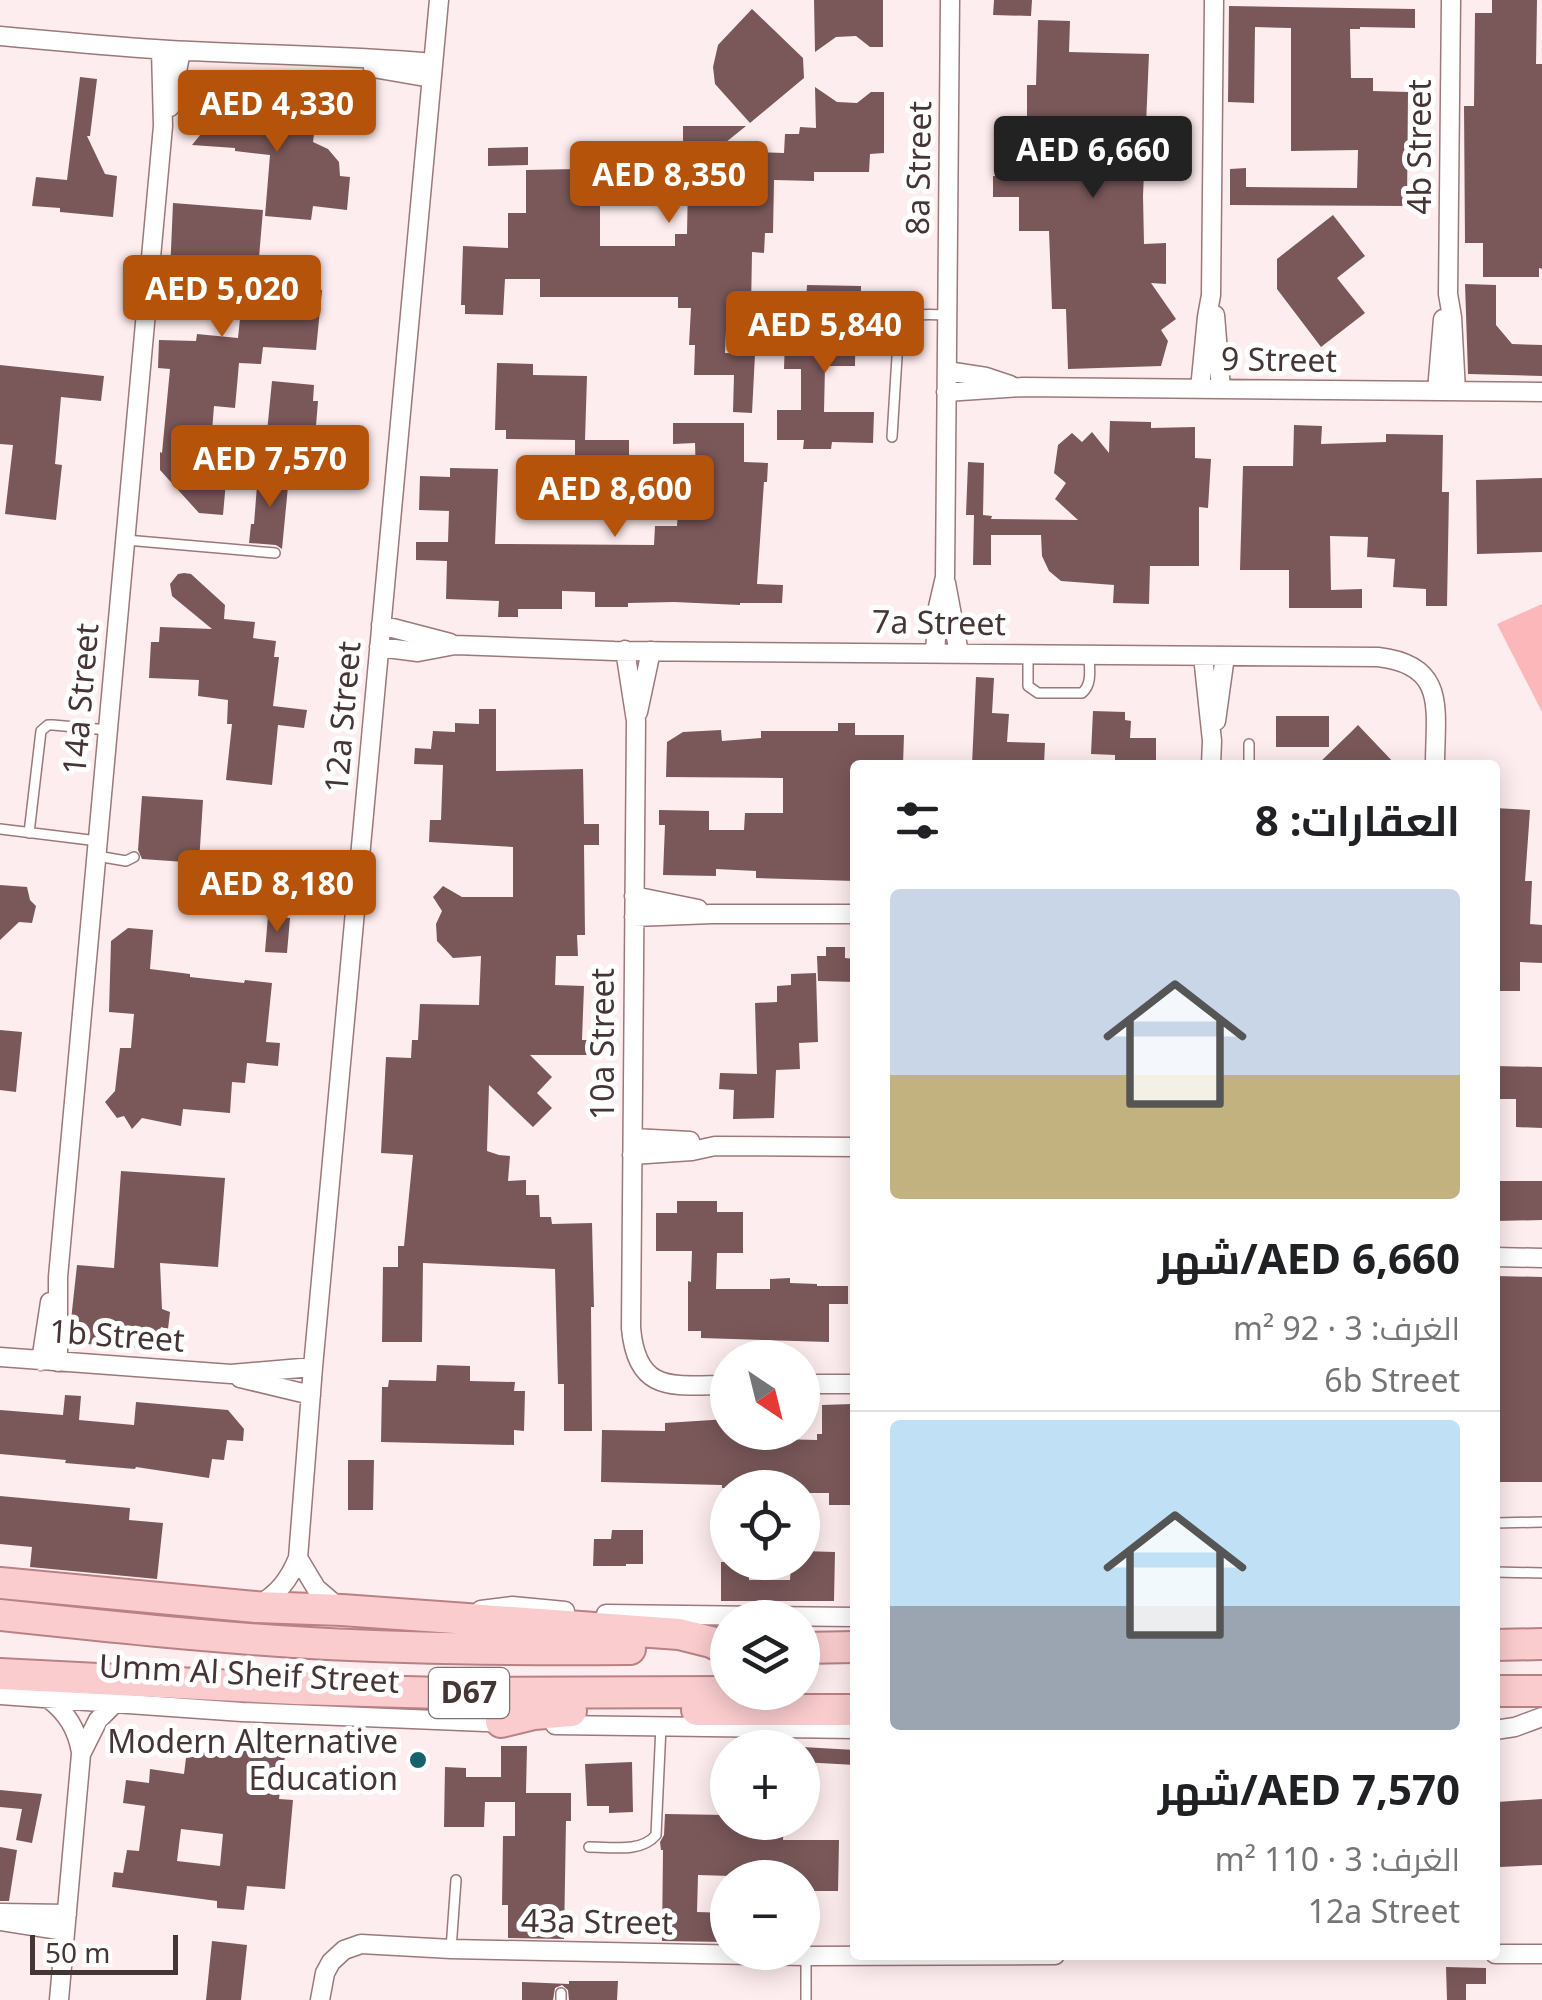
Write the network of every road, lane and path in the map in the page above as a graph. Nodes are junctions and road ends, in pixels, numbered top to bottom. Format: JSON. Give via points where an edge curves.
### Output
{"nodes":[{"id":1,"x":439,"y":0,"type":"edge"},
{"id":2,"x":950,"y":0,"type":"edge"},
{"id":3,"x":1214,"y":0,"type":"edge"},
{"id":4,"x":1451,"y":0,"type":"edge"},
{"id":5,"x":0,"y":36,"type":"edge"},
{"id":6,"x":161,"y":50,"type":"junction"},
{"id":7,"x":180,"y":51,"type":"junction"},
{"id":8,"x":432,"y":70,"type":"junction"},
{"id":9,"x":163,"y":126,"type":"junction"},
{"id":10,"x":1211,"y":295,"type":"junction"},
{"id":11,"x":947,"y":315,"type":"junction"},
{"id":12,"x":947,"y":371,"type":"junction"},
{"id":13,"x":1015,"y":387,"type":"junction"},
{"id":14,"x":1200,"y":389,"type":"junction"},
{"id":15,"x":1221,"y":389,"type":"junction"},
{"id":16,"x":1446,"y":391,"type":"junction"},
{"id":17,"x":946,"y":392,"type":"junction"},
{"id":18,"x":1542,"y":392,"type":"edge"},
{"id":19,"x":892,"y":437,"type":"dead end"},
{"id":20,"x":126,"y":540,"type":"junction"},
{"id":21,"x":275,"y":553,"type":"dead end"},
{"id":22,"x":945,"y":577,"type":"junction"},
{"id":23,"x":381,"y":625,"type":"junction"},
{"id":24,"x":455,"y":644,"type":"junction"},
{"id":25,"x":379,"y":646,"type":"junction"},
{"id":26,"x":626,"y":650,"type":"junction"},
{"id":27,"x":651,"y":651,"type":"junction"},
{"id":28,"x":934,"y":653,"type":"junction"},
{"id":29,"x":959,"y":653,"type":"junction"},
{"id":30,"x":1028,"y":654,"type":"junction"},
{"id":31,"x":1089,"y":655,"type":"junction"},
{"id":32,"x":1203,"y":656,"type":"junction"},
{"id":33,"x":1225,"y":656,"type":"junction"},
{"id":34,"x":636,"y":718,"type":"junction"},
{"id":35,"x":108,"y":730,"type":"junction"},
{"id":36,"x":1212,"y":741,"type":"junction"},
{"id":37,"x":1250,"y":744,"type":"dead end"},
{"id":38,"x":1211,"y":760,"type":"edge"},
{"id":39,"x":1249,"y":760,"type":"edge"},
{"id":40,"x":1435,"y":760,"type":"edge"},
{"id":41,"x":0,"y":829,"type":"edge"},
{"id":42,"x":29,"y":832,"type":"junction"},
{"id":43,"x":97,"y":848,"type":"junction"},
{"id":44,"x":134,"y":857,"type":"dead end"},
{"id":45,"x":634,"y":896,"type":"junction"},
{"id":46,"x":712,"y":914,"type":"junction"},
{"id":47,"x":850,"y":914,"type":"edge"},
{"id":48,"x":634,"y":917,"type":"junction"},
{"id":49,"x":632,"y":1146,"type":"junction"},
{"id":50,"x":850,"y":1147,"type":"edge"},
{"id":51,"x":1500,"y":1258,"type":"edge"},
{"id":52,"x":1542,"y":1258,"type":"edge"},
{"id":53,"x":0,"y":1357,"type":"edge"},
{"id":54,"x":50,"y":1362,"type":"junction"},
{"id":55,"x":313,"y":1368,"type":"junction"},
{"id":56,"x":230,"y":1374,"type":"junction"},
{"id":57,"x":710,"y":1384,"type":"edge"},
{"id":58,"x":820,"y":1384,"type":"edge"},
{"id":59,"x":850,"y":1384,"type":"edge"},
{"id":60,"x":310,"y":1395,"type":"junction"},
{"id":61,"x":1542,"y":1522,"type":"edge"},
{"id":62,"x":1500,"y":1523,"type":"edge"},
{"id":63,"x":298,"y":1558,"type":"junction"},
{"id":64,"x":1500,"y":1572,"type":"edge"},
{"id":65,"x":1542,"y":1573,"type":"edge"},
{"id":66,"x":0,"y":1583,"type":"edge"},
{"id":67,"x":256,"y":1607,"type":"junction"},
{"id":68,"x":342,"y":1610,"type":"junction"},
{"id":69,"x":0,"y":1616,"type":"edge"},
{"id":70,"x":850,"y":1617,"type":"edge"},
{"id":71,"x":455,"y":1620,"type":"junction"},
{"id":72,"x":710,"y":1642,"type":"edge"},
{"id":73,"x":1541,"y":1644,"type":"edge"},
{"id":74,"x":1500,"y":1645,"type":"edge"},
{"id":75,"x":850,"y":1647,"type":"edge"},
{"id":76,"x":820,"y":1648,"type":"edge"},
{"id":77,"x":710,"y":1649,"type":"edge"},
{"id":78,"x":0,"y":1674,"type":"edge"},
{"id":79,"x":850,"y":1691,"type":"edge"},
{"id":80,"x":1500,"y":1691,"type":"edge"},
{"id":81,"x":1542,"y":1691,"type":"edge"},
{"id":82,"x":710,"y":1692,"type":"edge"},
{"id":83,"x":820,"y":1692,"type":"edge"},
{"id":84,"x":0,"y":1695,"type":"edge"},
{"id":85,"x":49,"y":1698,"type":"junction"},
{"id":86,"x":116,"y":1702,"type":"junction"},
{"id":87,"x":850,"y":1710,"type":"edge"},
{"id":88,"x":1542,"y":1717,"type":"edge"},
{"id":89,"x":500,"y":1722,"type":"junction"},
{"id":90,"x":661,"y":1726,"type":"junction"},
{"id":91,"x":850,"y":1728,"type":"edge"},
{"id":92,"x":1500,"y":1729,"type":"edge"},
{"id":93,"x":81,"y":1754,"type":"junction"},
{"id":94,"x":589,"y":1847,"type":"dead end"},
{"id":95,"x":456,"y":1880,"type":"dead end"},
{"id":96,"x":0,"y":1914,"type":"edge"},
{"id":97,"x":0,"y":1921,"type":"edge"},
{"id":98,"x":66,"y":1922,"type":"junction"},
{"id":99,"x":451,"y":1948,"type":"junction"},
{"id":100,"x":710,"y":1954,"type":"edge"},
{"id":101,"x":1500,"y":1954,"type":"edge"},
{"id":102,"x":1542,"y":1954,"type":"edge"},
{"id":103,"x":820,"y":1956,"type":"edge"},
{"id":104,"x":850,"y":1956,"type":"edge"},
{"id":105,"x":806,"y":1970,"type":"edge"},
{"id":106,"x":59,"y":2000,"type":"edge"},
{"id":107,"x":320,"y":2000,"type":"edge"},
{"id":108,"x":806,"y":2000,"type":"edge"}],
"edges":[{"from":1,"to":8,"type":"street","name":"12a Street"},
{"from":2,"to":11,"type":"street","name":"8a Street"},
{"from":3,"to":10,"type":"street"},
{"from":4,"to":16,"type":"street","name":"4b Street"},
{"from":5,"to":6,"type":"street"},
{"from":6,"to":7,"type":"street"},
{"from":6,"to":9,"type":"street","name":"14a Street"},
{"from":7,"to":8,"type":"street"},
{"from":7,"to":9,"type":"street","name":"14a Street"},
{"from":8,"to":23,"type":"street","name":"12a Street"},
{"from":9,"to":20,"type":"street","name":"14a Street"},
{"from":10,"to":14,"type":"street"},
{"from":10,"to":15,"type":"street"},
{"from":11,"to":12,"type":"street","name":"8a Street"},
{"from":11,"to":19,"type":"lane","via":[[914,315],[899,325]]},
{"from":12,"to":13,"type":"street","name":"9 Street"},
{"from":12,"to":17,"type":"street","name":"8a Street"},
{"from":13,"to":14,"type":"street","name":"9 Street"},
{"from":13,"to":17,"type":"street","name":"9 Street"},
{"from":14,"to":15,"type":"street","name":"9 Street"},
{"from":15,"to":16,"type":"street","name":"9 Street"},
{"from":16,"to":18,"type":"street","name":"9 Street"},
{"from":17,"to":22,"type":"street","name":"8a Street"},
{"from":20,"to":21,"type":"lane"},
{"from":20,"to":35,"type":"street","name":"14a Street"},
{"from":22,"to":28,"type":"street","name":"8a Street"},
{"from":22,"to":29,"type":"street","name":"8a Street"},
{"from":23,"to":24,"type":"street","name":"7a Street"},
{"from":23,"to":25,"type":"street","name":"12a Street"},
{"from":24,"to":25,"type":"street","name":"7a Street","via":[[418,652]]},
{"from":24,"to":26,"type":"street","name":"7a Street"},
{"from":25,"to":55,"type":"street","name":"12a Street"},
{"from":26,"to":27,"type":"street","name":"7a Street"},
{"from":26,"to":34,"type":"street","name":"10a Street"},
{"from":27,"to":28,"type":"street","name":"7a Street"},
{"from":27,"to":34,"type":"street","name":"10a Street"},
{"from":28,"to":29,"type":"street","name":"7a Street"},
{"from":29,"to":30,"type":"street","name":"7a Street"},
{"from":30,"to":31,"type":"street","name":"7a Street"},
{"from":30,"to":31,"type":"lane","via":[[1031,690],[1058,693],[1086,690]]},
{"from":31,"to":32,"type":"street","name":"7a Street"},
{"from":32,"to":33,"type":"street","name":"7a Street"},
{"from":32,"to":36,"type":"street"},
{"from":33,"to":36,"type":"street"},
{"from":33,"to":40,"type":"street","name":"7a Street","via":[[1378,657],[1419,669],[1432,686],[1436,708]]},
{"from":34,"to":45,"type":"street","name":"10a Street"},
{"from":35,"to":42,"type":"lane","via":[[44,727]]},
{"from":35,"to":43,"type":"street","name":"14a Street"},
{"from":36,"to":38,"type":"street"},
{"from":37,"to":39,"type":"lane"},
{"from":41,"to":42,"type":"lane"},
{"from":42,"to":43,"type":"lane"},
{"from":43,"to":44,"type":"lane","via":[[126,861]]},
{"from":43,"to":54,"type":"street","name":"14a Street"},
{"from":45,"to":46,"type":"street"},
{"from":45,"to":48,"type":"street","name":"10a Street"},
{"from":46,"to":47,"type":"street"},
{"from":46,"to":48,"type":"street"},
{"from":48,"to":49,"type":"street","name":"10a Street"},
{"from":49,"to":50,"type":"street"},
{"from":49,"to":57,"type":"street","name":"10a Street","via":[[633,1350],[642,1370],[658,1381]]},
{"from":51,"to":52,"type":"street"},
{"from":53,"to":54,"type":"street","name":"1b Street"},
{"from":54,"to":56,"type":"street","name":"1b Street"},
{"from":55,"to":56,"type":"street","name":"1b Street"},
{"from":55,"to":60,"type":"street","name":"12a Street"},
{"from":56,"to":60,"type":"street","name":"1b Street"},
{"from":58,"to":59,"type":"street"},
{"from":60,"to":63,"type":"street","name":"12a Street"},
{"from":61,"to":62,"type":"lane"},
{"from":63,"to":67,"type":"street","via":[[282,1587]]},
{"from":63,"to":68,"type":"street","via":[[316,1588]]},
{"from":64,"to":65,"type":"lane"},
{"from":66,"to":67,"type":"main road"},
{"from":67,"to":68,"type":"main road"},
{"from":68,"to":71,"type":"main road"},
{"from":69,"to":77,"type":"main road","name":"Umm Al Sheif Street","number":"D67","via":[[474,1650]]},
{"from":70,"to":71,"type":"street","via":[[620,1615],[512,1606]]},
{"from":71,"to":72,"type":"main road","via":[[679,1634]]},
{"from":73,"to":74,"type":"main road"},
{"from":75,"to":76,"type":"main road"},
{"from":78,"to":82,"type":"main road","number":"D67","via":[[442,1694]]},
{"from":79,"to":83,"type":"main road"},
{"from":80,"to":81,"type":"main road"},
{"from":84,"to":85,"type":"street","name":"Umm Al Sheif Street"},
{"from":85,"to":86,"type":"street","name":"Umm Al Sheif Street"},
{"from":85,"to":93,"type":"street","via":[[68,1717]]},
{"from":86,"to":89,"type":"street","name":"Umm Al Sheif Street"},
{"from":86,"to":93,"type":"street","via":[[91,1730]]},
{"from":87,"to":89,"type":"main road","via":[[568,1711]]},
{"from":88,"to":92,"type":"street"},
{"from":89,"to":90,"type":"street","name":"Umm Al Sheif Street"},
{"from":90,"to":91,"type":"street","name":"Umm Al Sheif Street"},
{"from":90,"to":94,"type":"lane","via":[[656,1834],[640,1846]]},
{"from":93,"to":98,"type":"street"},
{"from":95,"to":99,"type":"lane"},
{"from":96,"to":98,"type":"street"},
{"from":97,"to":98,"type":"street"},
{"from":98,"to":106,"type":"street"},
{"from":99,"to":100,"type":"street","name":"43a Street"},
{"from":99,"to":107,"type":"street","name":"43a Street","via":[[361,1944],[344,1950],[324,1973]]},
{"from":101,"to":102,"type":"street"},
{"from":103,"to":104,"type":"street","name":"43a Street"},
{"from":105,"to":108,"type":"lane"}]}
